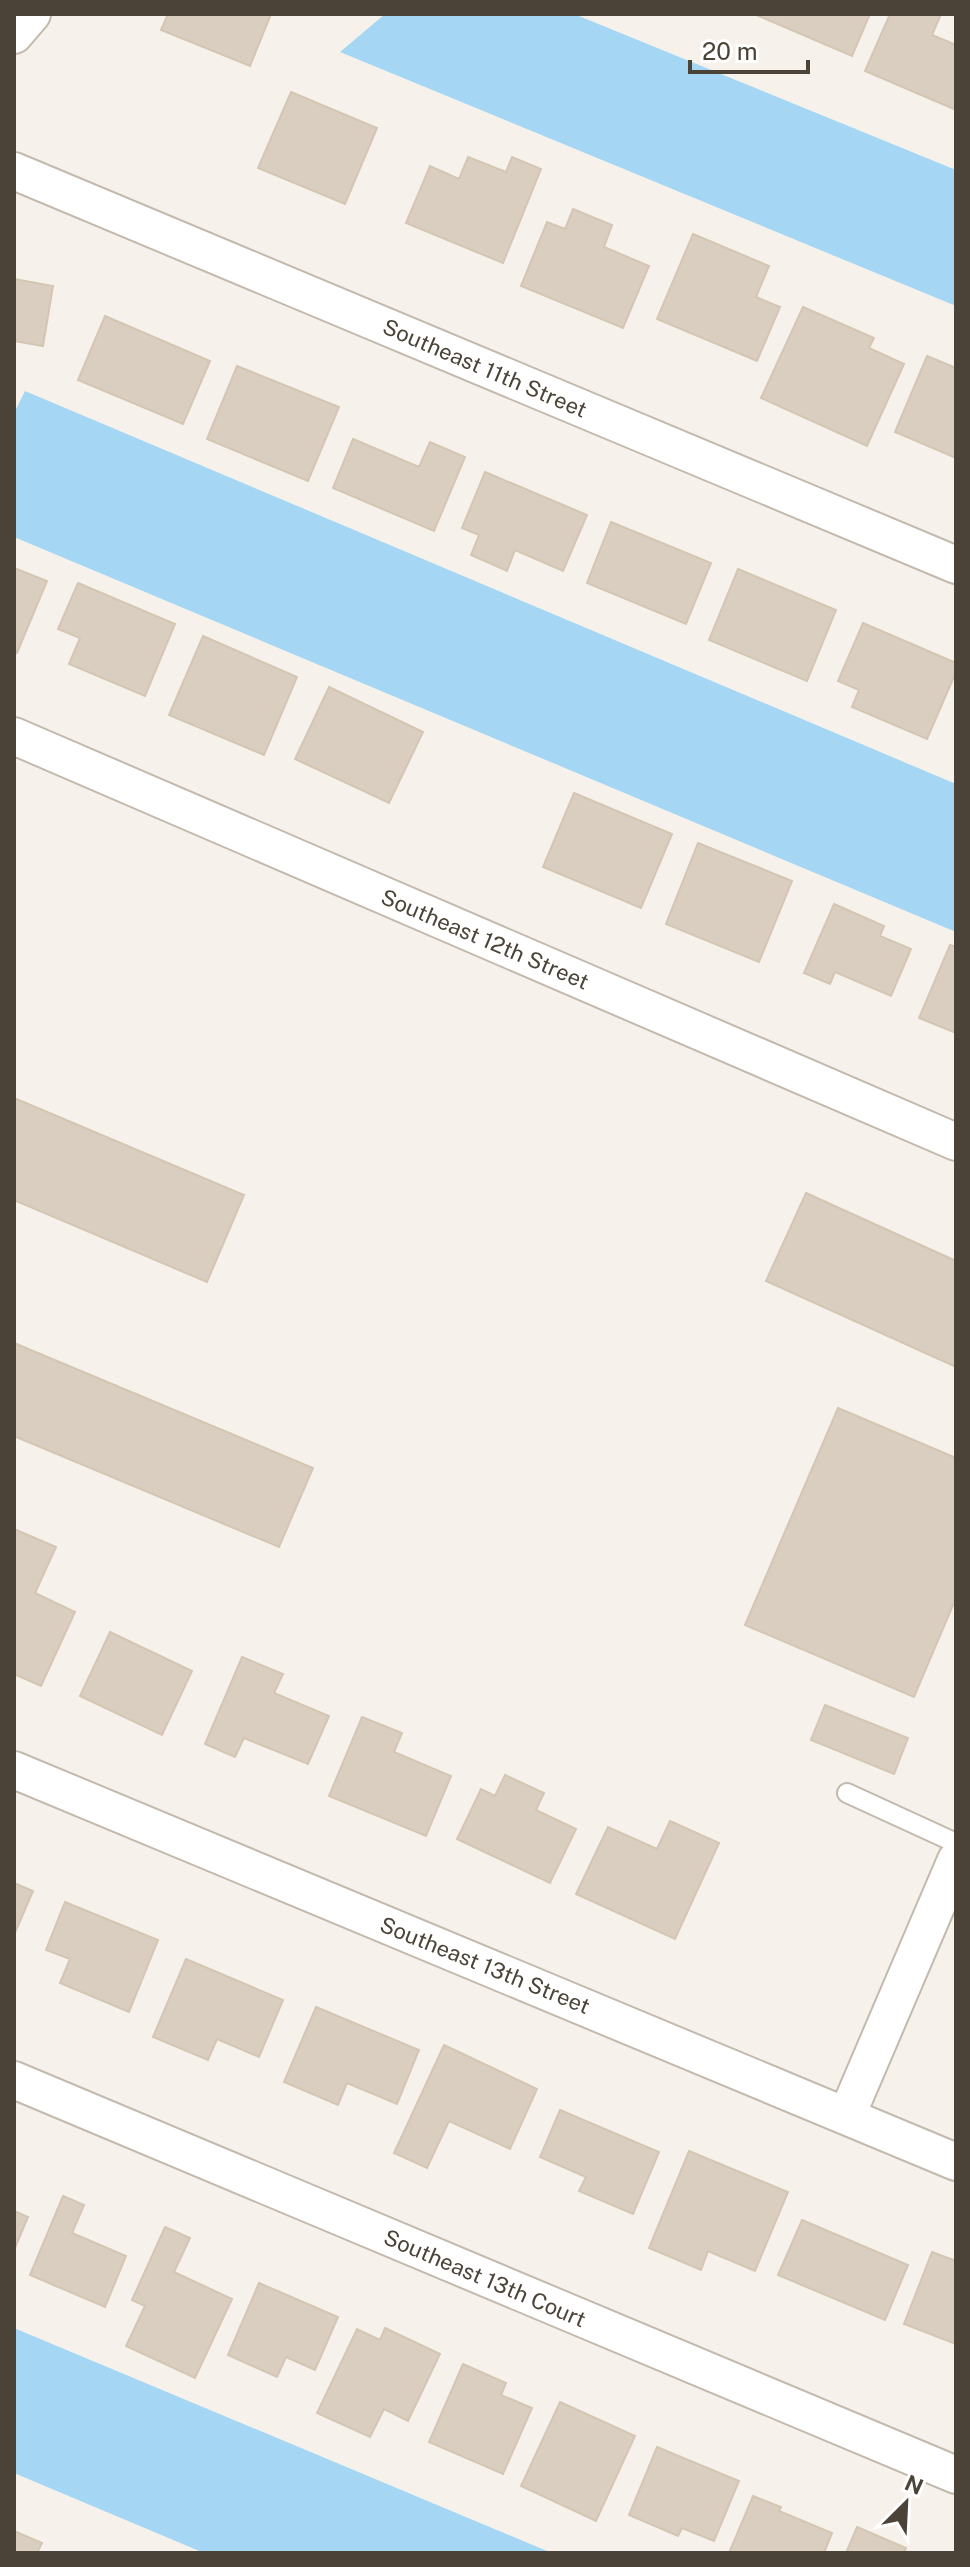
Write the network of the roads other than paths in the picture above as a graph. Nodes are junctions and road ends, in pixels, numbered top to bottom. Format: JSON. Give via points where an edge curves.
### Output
{"nodes":[{"id":1,"x":32,"y":14,"type":"edge"},
{"id":2,"x":14,"y":35,"type":"edge"},
{"id":3,"x":14,"y":171,"type":"edge"},
{"id":4,"x":956,"y":565,"type":"edge"},
{"id":5,"x":14,"y":736,"type":"edge"},
{"id":6,"x":956,"y":1142,"type":"edge"},
{"id":7,"x":14,"y":1770,"type":"edge"},
{"id":8,"x":847,"y":1793,"type":"dead end"},
{"id":9,"x":956,"y":1843,"type":"edge"},
{"id":10,"x":956,"y":1860,"type":"edge"},
{"id":11,"x":14,"y":2080,"type":"edge"},
{"id":12,"x":847,"y":2115,"type":"junction"},
{"id":13,"x":956,"y":2162,"type":"edge"},
{"id":14,"x":956,"y":2475,"type":"edge"}],
"edges":[{"from":1,"to":2,"type":"street"},
{"from":3,"to":4,"type":"street","name":"Southeast 11th Street"},
{"from":5,"to":6,"type":"street","name":"Southeast 12th Street"},
{"from":7,"to":12,"type":"street","name":"Southeast 13th Street"},
{"from":8,"to":9,"type":"lane"},
{"from":10,"to":12,"type":"street"},
{"from":11,"to":14,"type":"street","name":"Southeast 13th Court"},
{"from":12,"to":13,"type":"street","name":"Southeast 13th Street"}]}
